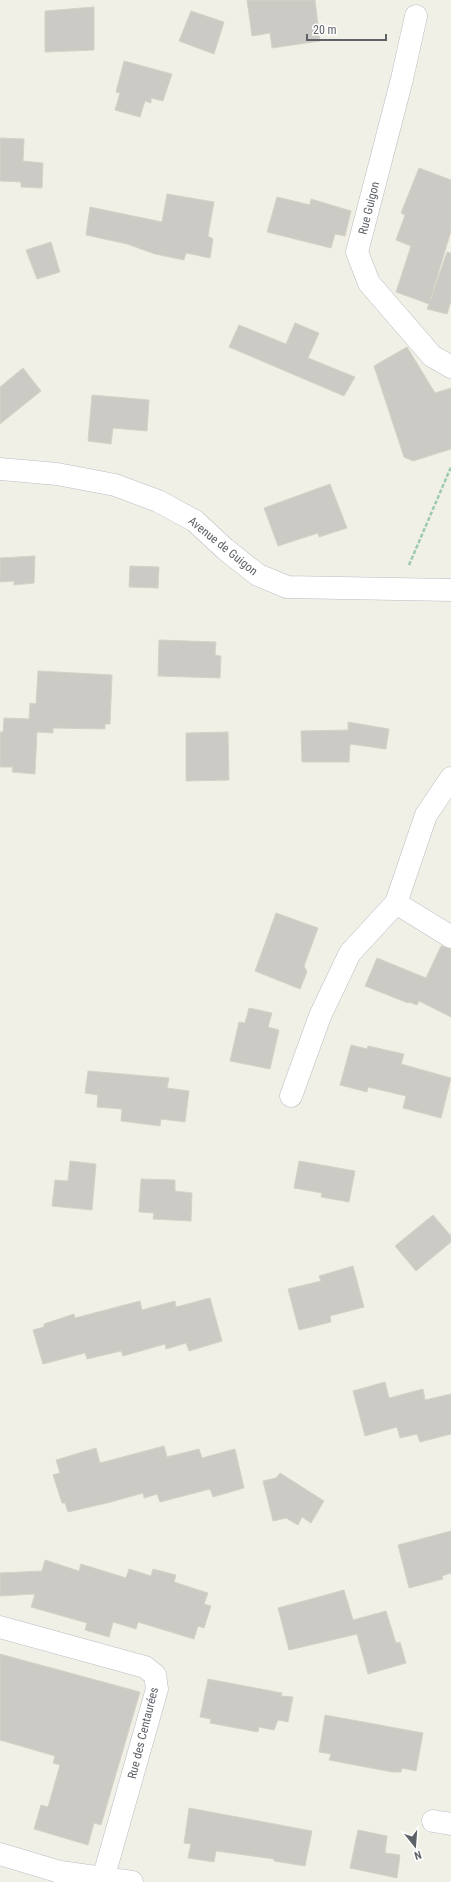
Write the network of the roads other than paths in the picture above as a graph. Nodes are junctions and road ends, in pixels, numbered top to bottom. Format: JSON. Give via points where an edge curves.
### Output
{"nodes":[{"id":1,"x":416,"y":16,"type":"dead end"},
{"id":2,"x":451,"y":366,"type":"edge"},
{"id":3,"x":0,"y":469,"type":"edge"},
{"id":4,"x":451,"y":590,"type":"edge"},
{"id":5,"x":451,"y":778,"type":"edge"},
{"id":6,"x":396,"y":903,"type":"junction"},
{"id":7,"x":451,"y":937,"type":"edge"},
{"id":8,"x":291,"y":1096,"type":"dead end"},
{"id":9,"x":0,"y":1627,"type":"edge"},
{"id":10,"x":0,"y":1854,"type":"edge"},
{"id":11,"x":103,"y":1879,"type":"junction"},
{"id":12,"x":132,"y":1882,"type":"edge"}],
"edges":[{"from":1,"to":2,"type":"street","name":"Rue Guigon","via":[[357,252],[368,283],[432,356]]},
{"from":3,"to":4,"type":"street","name":"Avenue de Guigon","via":[[57,474],[115,485],[158,501],[195,521],[258,575],[287,588]]},
{"from":5,"to":6,"type":"street","via":[[426,815]]},
{"from":6,"to":7,"type":"street"},
{"from":6,"to":8,"type":"street","via":[[350,953],[320,1016]]},
{"from":9,"to":11,"type":"street","name":"Rue des Centaurées","via":[[145,1666],[155,1675],[157,1688]]},
{"from":10,"to":11,"type":"street","via":[[60,1872]]},
{"from":11,"to":12,"type":"street"}]}
